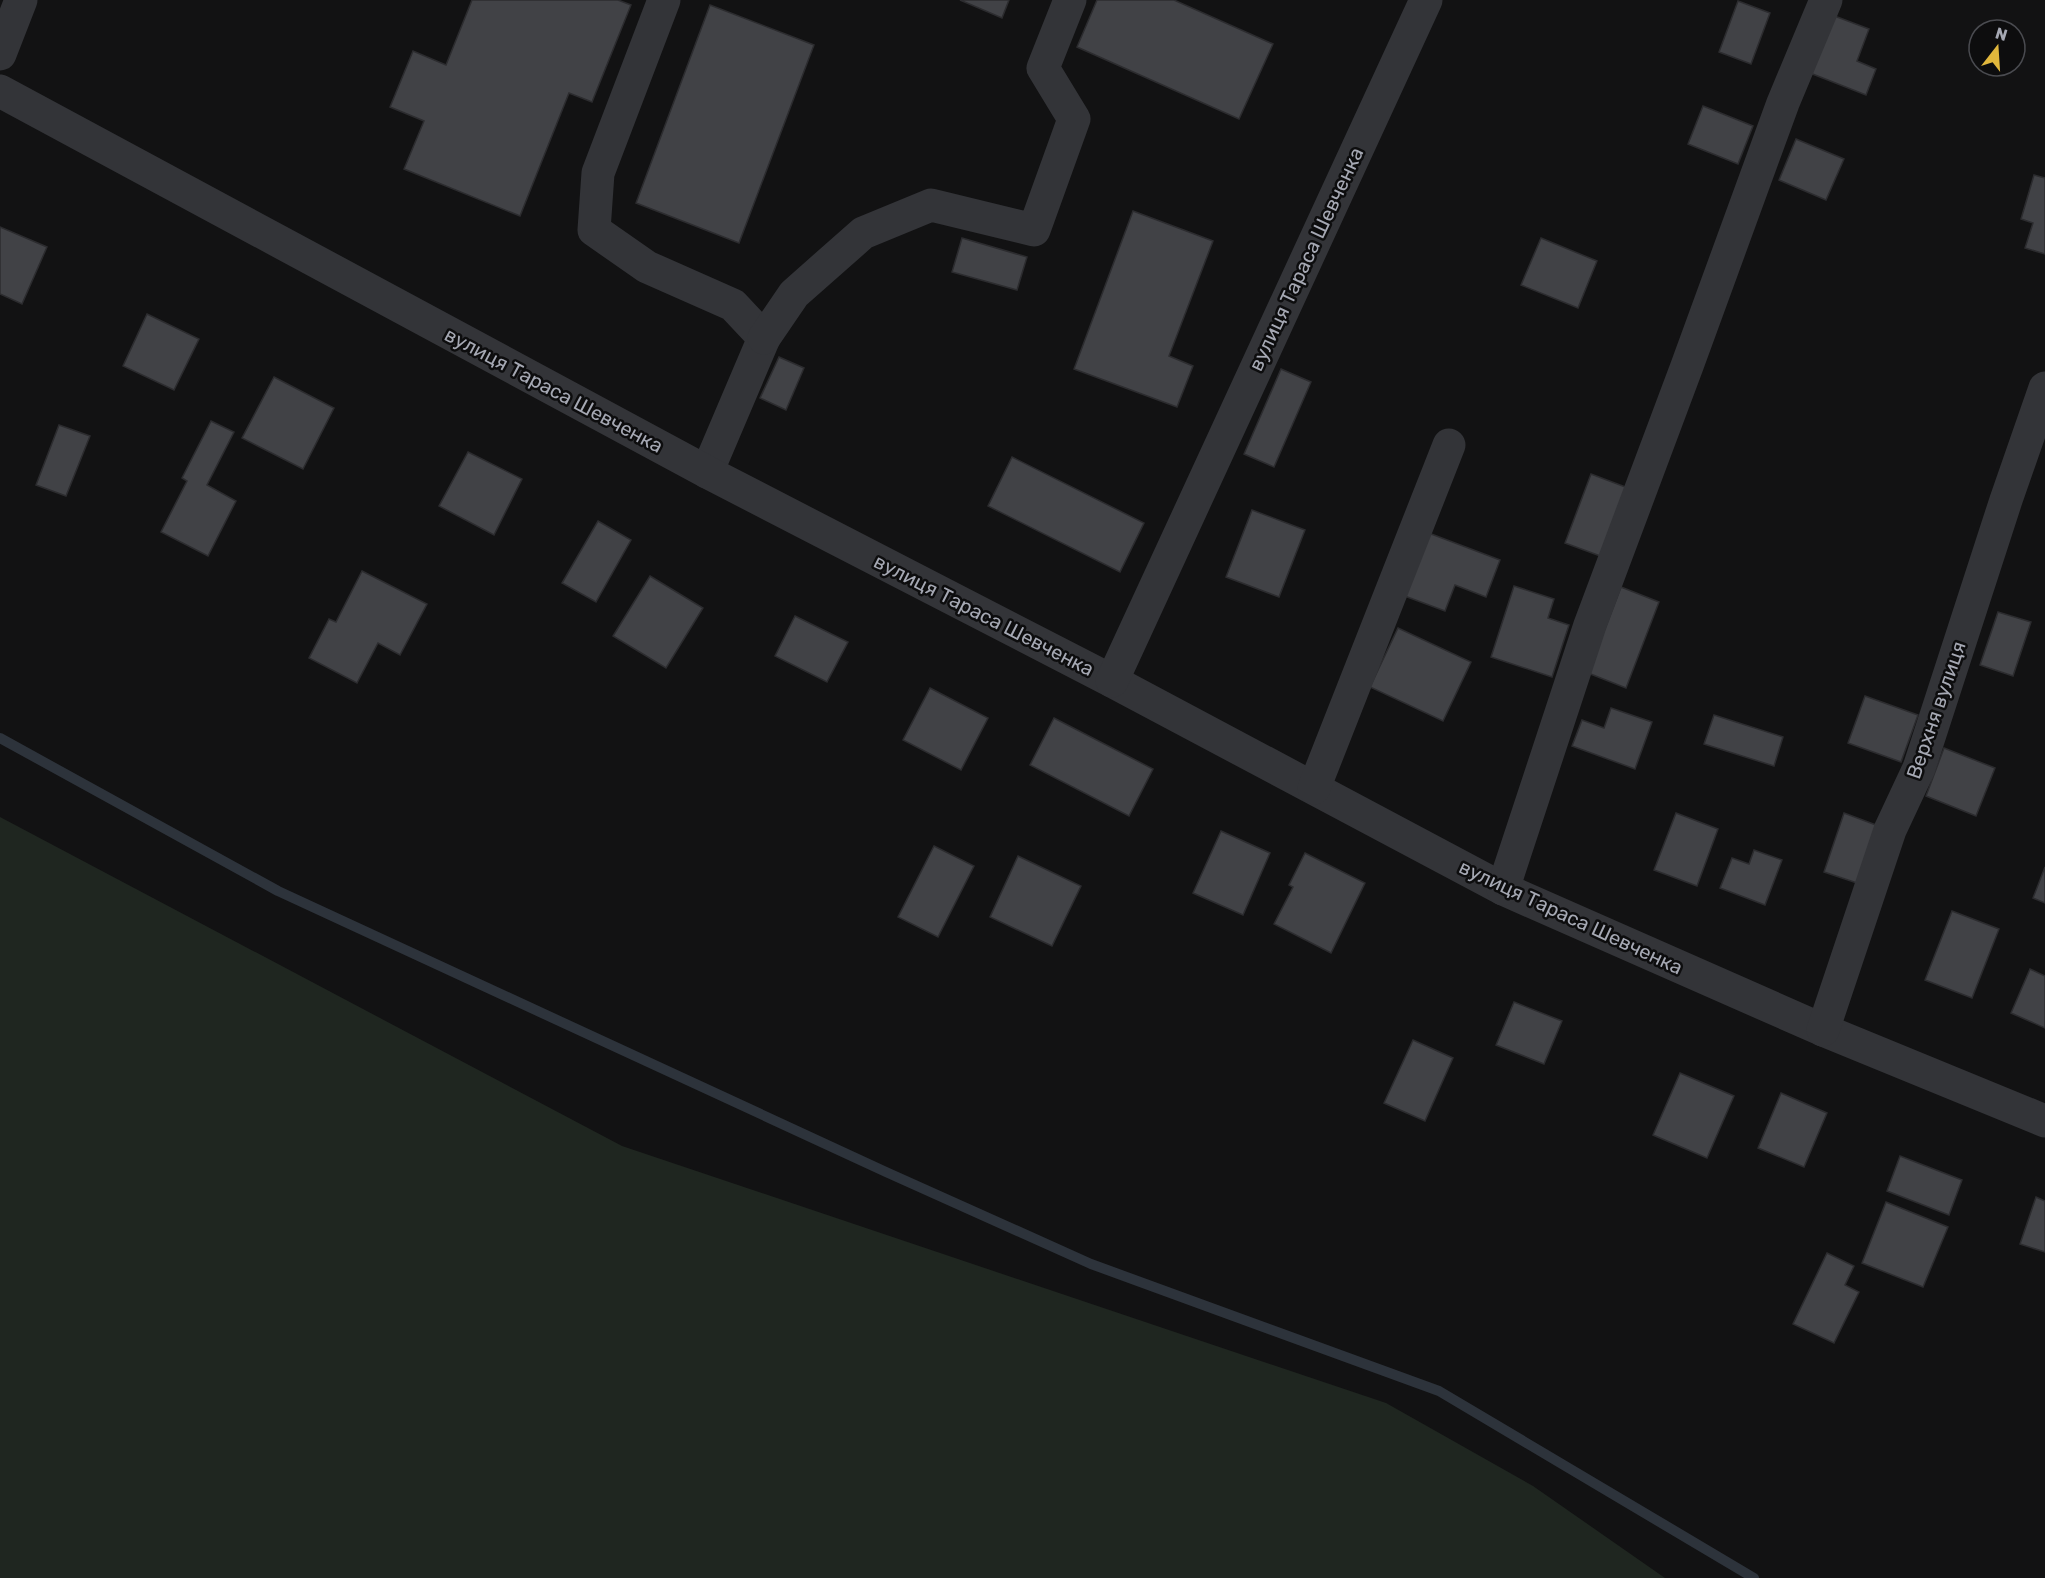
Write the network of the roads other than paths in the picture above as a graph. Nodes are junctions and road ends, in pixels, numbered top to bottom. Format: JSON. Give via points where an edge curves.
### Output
{"nodes":[{"id":1,"x":21,"y":0,"type":"edge"},
{"id":2,"x":664,"y":0,"type":"edge"},
{"id":3,"x":1070,"y":0,"type":"edge"},
{"id":4,"x":1426,"y":0,"type":"edge"},
{"id":5,"x":1826,"y":0,"type":"edge"},
{"id":6,"x":0,"y":54,"type":"edge"},
{"id":7,"x":0,"y":91,"type":"edge"},
{"id":8,"x":764,"y":338,"type":"junction"},
{"id":9,"x":2045,"y":388,"type":"edge"},
{"id":10,"x":1449,"y":445,"type":"dead end"},
{"id":11,"x":706,"y":472,"type":"junction"},
{"id":12,"x":1112,"y":681,"type":"junction"},
{"id":13,"x":1314,"y":788,"type":"junction"},
{"id":14,"x":1503,"y":889,"type":"junction"},
{"id":15,"x":1823,"y":1030,"type":"junction"},
{"id":16,"x":2045,"y":1122,"type":"edge"}],
"edges":[{"from":1,"to":6,"type":"street"},
{"from":2,"to":8,"type":"street","via":[[598,173],[594,230],[646,267],[734,305]]},
{"from":3,"to":8,"type":"street","via":[[1043,68],[1074,119],[1034,230],[931,205],[921,209],[863,233],[794,294]]},
{"from":4,"to":12,"type":"street","name":"вулиця Тараса Шевченка"},
{"from":5,"to":14,"type":"street","via":[[1783,103],[1590,625]]},
{"from":7,"to":11,"type":"street","name":"вулиця Тараса Шевченка"},
{"from":8,"to":11,"type":"street"},
{"from":9,"to":15,"type":"street","name":"Верхня вулиця","via":[[1919,768],[1890,830]]},
{"from":10,"to":13,"type":"street"},
{"from":11,"to":12,"type":"street","name":"вулиця Тараса Шевченка"},
{"from":12,"to":13,"type":"street","name":"вулиця Тараса Шевченка"},
{"from":13,"to":14,"type":"street","name":"вулиця Тараса Шевченка"},
{"from":14,"to":15,"type":"street","name":"вулиця Тараса Шевченка"},
{"from":15,"to":16,"type":"street","name":"вулиця Тараса Шевченка"}]}
